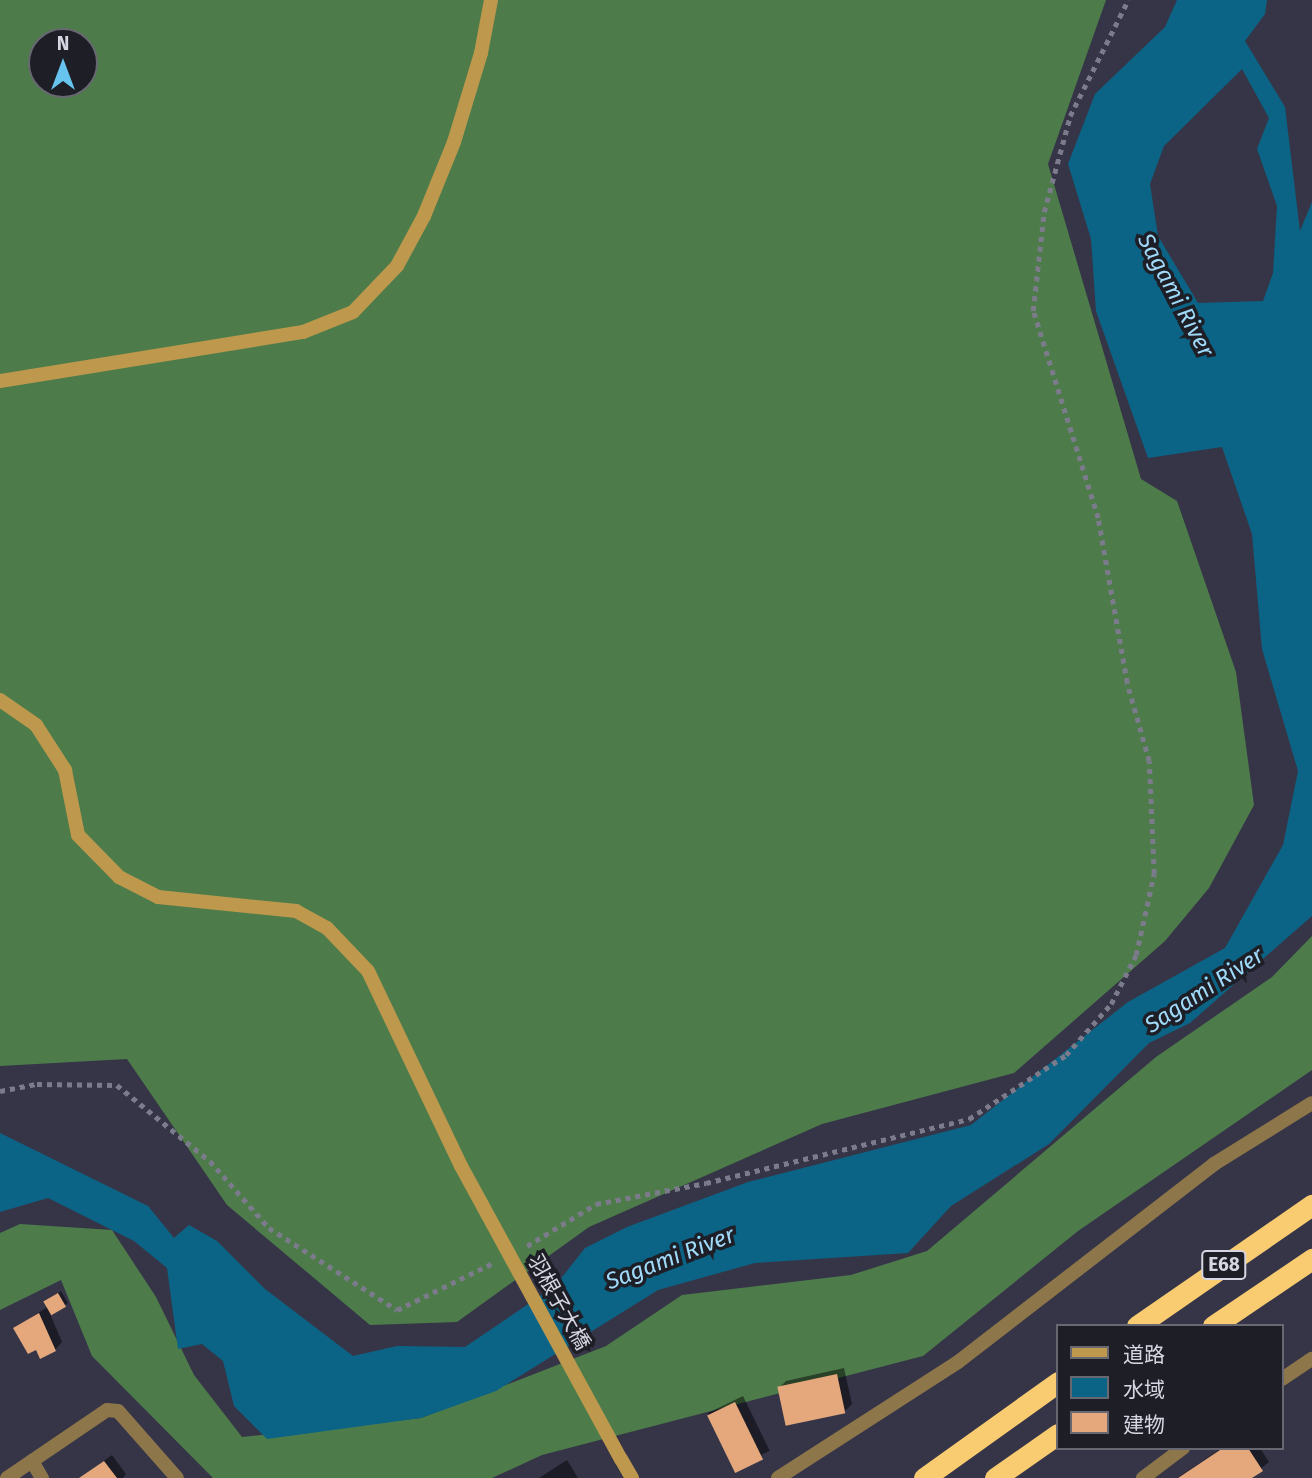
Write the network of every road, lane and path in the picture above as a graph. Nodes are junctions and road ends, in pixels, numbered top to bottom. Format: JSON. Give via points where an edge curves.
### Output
{"nodes":[{"id":1,"x":491,"y":0,"type":"edge"},
{"id":2,"x":1128,"y":0,"type":"edge"},
{"id":3,"x":0,"y":381,"type":"edge"},
{"id":4,"x":0,"y":700,"type":"edge"},
{"id":5,"x":0,"y":1091,"type":"edge"},
{"id":6,"x":1312,"y":1103,"type":"edge"},
{"id":7,"x":1312,"y":1205,"type":"edge"},
{"id":8,"x":517,"y":1250,"type":"dead end"},
{"id":9,"x":1312,"y":1259,"type":"edge"},
{"id":10,"x":493,"y":1262,"type":"dead end"},
{"id":11,"x":1140,"y":1324,"type":"edge"},
{"id":12,"x":1216,"y":1324,"type":"edge"},
{"id":13,"x":1312,"y":1359,"type":"edge"},
{"id":14,"x":1284,"y":1378,"type":"edge"},
{"id":15,"x":1056,"y":1383,"type":"edge"},
{"id":16,"x":1056,"y":1435,"type":"edge"},
{"id":17,"x":1180,"y":1450,"type":"edge"},
{"id":18,"x":32,"y":1461,"type":"junction"},
{"id":19,"x":7,"y":1478,"type":"edge"},
{"id":20,"x":42,"y":1478,"type":"edge"},
{"id":21,"x":177,"y":1478,"type":"edge"},
{"id":22,"x":632,"y":1478,"type":"edge"},
{"id":23,"x":778,"y":1478,"type":"edge"},
{"id":24,"x":924,"y":1478,"type":"edge"},
{"id":25,"x":995,"y":1478,"type":"edge"},
{"id":26,"x":1143,"y":1478,"type":"edge"}],
"edges":[{"from":1,"to":3,"type":"street","via":[[481,53],[454,142],[397,266],[353,312],[303,332]]},
{"from":2,"to":8,"type":"path","via":[[1070,116],[1044,212],[1033,311],[1098,518],[1127,683],[1149,761],[1154,874],[1136,955],[1111,1004],[1066,1055],[969,1119],[757,1171],[596,1204]]},
{"from":4,"to":22,"type":"street","name":"羽根子大橋","bridge":true,"via":[[36,725],[65,770],[78,835],[120,877],[158,897],[296,911],[327,928],[368,971],[461,1166]]},
{"from":5,"to":10,"type":"path","via":[[37,1084],[117,1085],[210,1161],[269,1228],[397,1310]]},
{"from":6,"to":23,"type":"street","via":[[1214,1164],[958,1362]]},
{"from":7,"to":11,"type":"highway","number":"E68"},
{"from":9,"to":12,"type":"highway","number":"E68"},
{"from":13,"to":14,"type":"street"},
{"from":15,"to":24,"type":"highway"},
{"from":16,"to":25,"type":"highway"},
{"from":17,"to":26,"type":"street"},
{"from":18,"to":19,"type":"street"},
{"from":18,"to":20,"type":"street"},
{"from":18,"to":21,"type":"street","via":[[107,1410],[118,1411]]}]}
